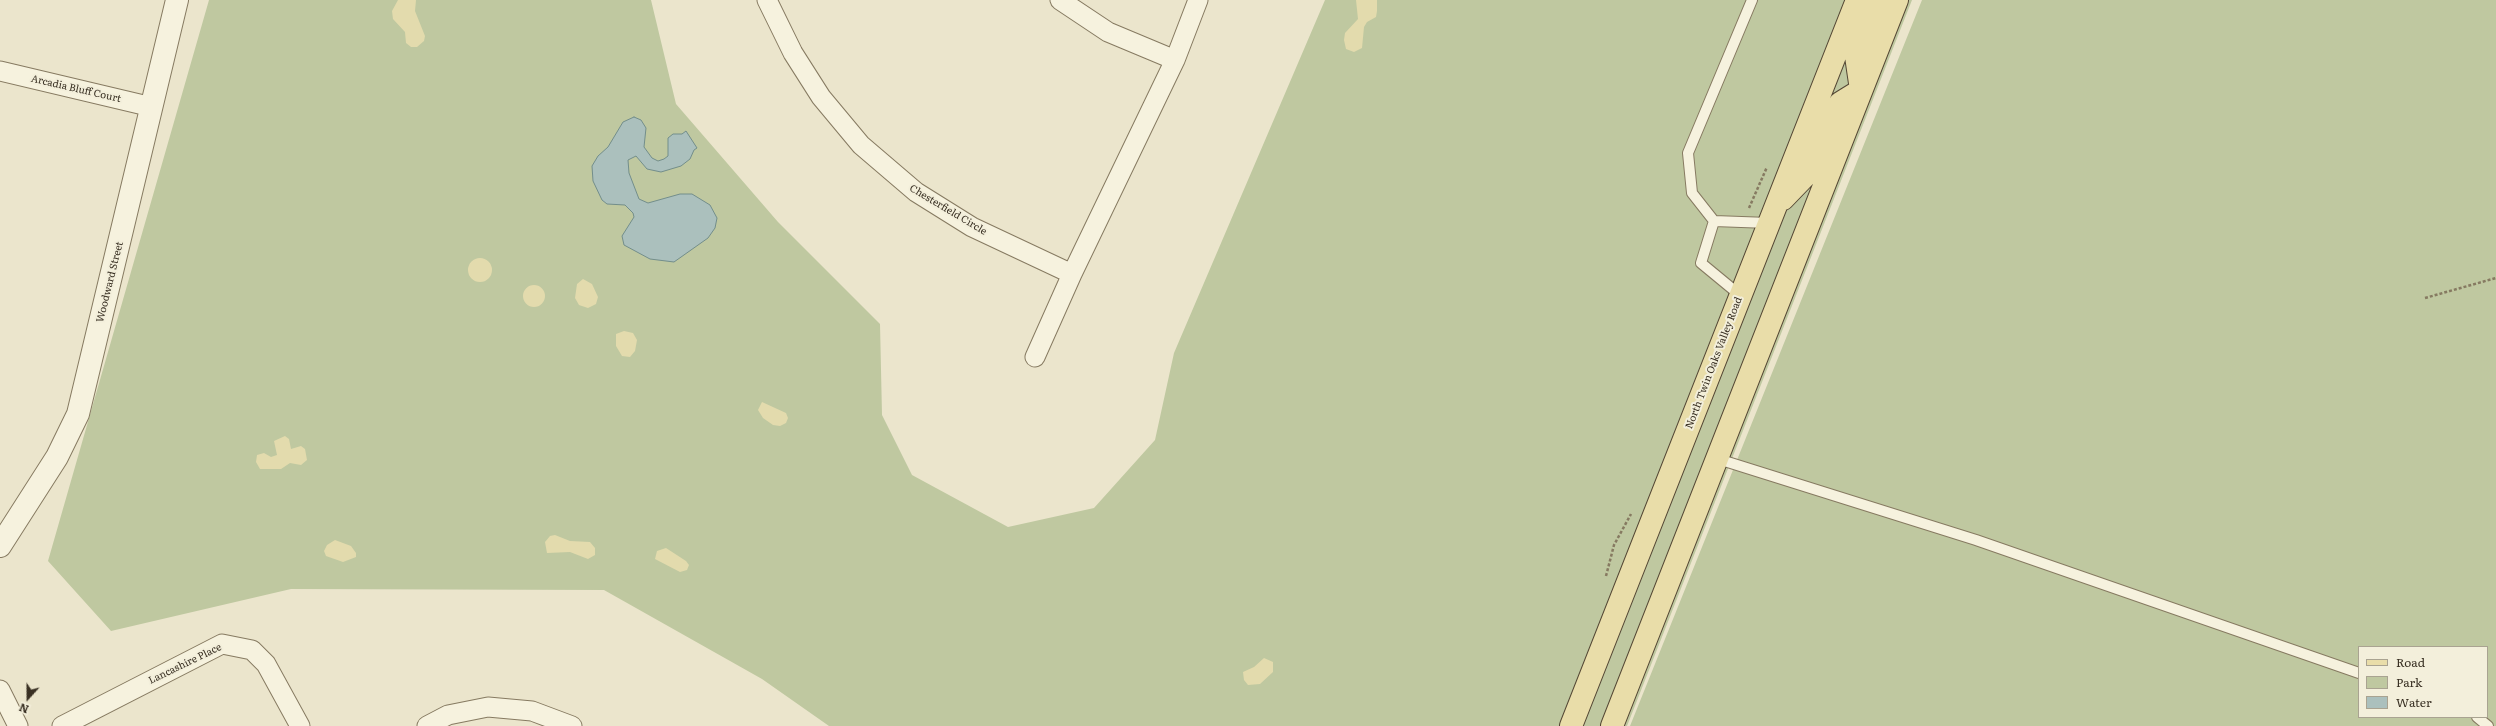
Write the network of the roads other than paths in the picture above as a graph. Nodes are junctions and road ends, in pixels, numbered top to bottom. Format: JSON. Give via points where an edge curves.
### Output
{"nodes":[{"id":1,"x":177,"y":0,"type":"edge"},
{"id":2,"x":767,"y":0,"type":"edge"},
{"id":3,"x":1060,"y":0,"type":"edge"},
{"id":4,"x":1198,"y":0,"type":"edge"},
{"id":5,"x":1752,"y":0,"type":"edge"},
{"id":6,"x":1857,"y":0,"type":"edge"},
{"id":7,"x":1877,"y":0,"type":"edge"},
{"id":8,"x":1897,"y":0,"type":"edge"},
{"id":9,"x":1175,"y":60,"type":"junction"},
{"id":10,"x":0,"y":71,"type":"edge"},
{"id":11,"x":1861,"y":90,"type":"junction"},
{"id":12,"x":152,"y":107,"type":"junction"},
{"id":13,"x":1773,"y":215,"type":"junction"},
{"id":14,"x":1714,"y":221,"type":"junction"},
{"id":15,"x":1072,"y":274,"type":"junction"},
{"id":16,"x":1741,"y":296,"type":"junction"},
{"id":17,"x":1035,"y":357,"type":"dead end"},
{"id":18,"x":1718,"y":459,"type":"junction"},
{"id":19,"x":0,"y":546,"type":"edge"},
{"id":20,"x":2358,"y":673,"type":"edge"},
{"id":21,"x":0,"y":690,"type":"edge"},
{"id":22,"x":2478,"y":718,"type":"edge"},
{"id":23,"x":18,"y":726,"type":"edge"},
{"id":24,"x":62,"y":726,"type":"edge"},
{"id":25,"x":300,"y":726,"type":"edge"},
{"id":26,"x":427,"y":726,"type":"edge"},
{"id":27,"x":572,"y":726,"type":"edge"},
{"id":28,"x":1571,"y":726,"type":"edge"},
{"id":29,"x":1612,"y":726,"type":"edge"},
{"id":30,"x":2488,"y":726,"type":"edge"}],
"edges":[{"from":1,"to":12,"type":"street","name":"Woodward Street"},
{"from":2,"to":15,"type":"street","name":"Chesterfield Circle","via":[[793,53],[821,97],[861,145],[916,192],[972,227]]},
{"from":3,"to":9,"type":"street","via":[[1108,32]]},
{"from":4,"to":9,"type":"street"},
{"from":5,"to":14,"type":"lane","via":[[1688,153],[1692,193]]},
{"from":6,"to":13,"type":"main road","name":"North Twin Oaks Valley Road"},
{"from":7,"to":11,"type":"main road","via":[[1856,56]]},
{"from":8,"to":11,"type":"main road"},
{"from":9,"to":15,"type":"street"},
{"from":10,"to":12,"type":"street","name":"Arcadia Bluff Court"},
{"from":11,"to":13,"type":"main road","via":[[1840,103],[1809,172]]},
{"from":11,"to":18,"type":"main road"},
{"from":12,"to":19,"type":"street","name":"Woodward Street","via":[[78,414],[57,457]]},
{"from":13,"to":14,"type":"lane"},
{"from":13,"to":16,"type":"main road","name":"North Twin Oaks Valley Road"},
{"from":14,"to":16,"type":"lane","via":[[1701,263]]},
{"from":15,"to":17,"type":"street"},
{"from":16,"to":28,"type":"main road","name":"North Twin Oaks Valley Road"},
{"from":18,"to":20,"type":"lane","via":[[1976,540]]},
{"from":18,"to":29,"type":"main road"},
{"from":21,"to":23,"type":"street"},
{"from":22,"to":30,"type":"lane"},
{"from":24,"to":25,"type":"street","name":"Lancashire Place","via":[[222,644],[252,650],[266,664]]},
{"from":26,"to":27,"type":"street","via":[[448,715],[488,707],[532,711]]}]}
